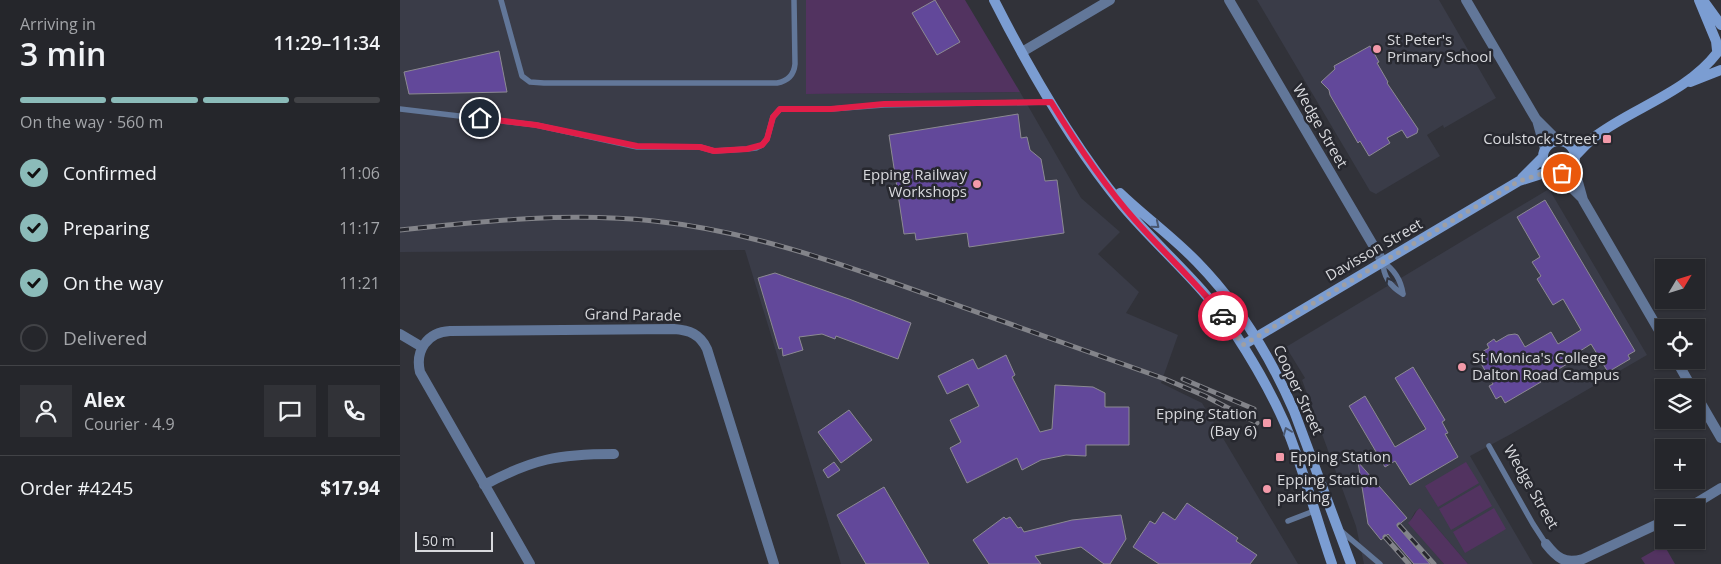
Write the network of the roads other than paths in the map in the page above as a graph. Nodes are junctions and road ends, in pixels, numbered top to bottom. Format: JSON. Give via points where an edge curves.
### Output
{"nodes":[{"id":1,"x":501,"y":0,"type":"edge"},
{"id":2,"x":794,"y":0,"type":"edge"},
{"id":3,"x":989,"y":0,"type":"edge"},
{"id":4,"x":994,"y":0,"type":"edge"},
{"id":5,"x":1110,"y":0,"type":"edge"},
{"id":6,"x":1466,"y":0,"type":"edge"},
{"id":7,"x":1699,"y":0,"type":"edge"},
{"id":8,"x":1703,"y":0,"type":"edge"},
{"id":9,"x":1230,"y":2,"type":"edge"},
{"id":10,"x":1007,"y":26,"type":"junction"},
{"id":11,"x":1721,"y":26,"type":"edge"},
{"id":12,"x":1718,"y":49,"type":"edge"},
{"id":13,"x":1022,"y":52,"type":"junction"},
{"id":14,"x":1721,"y":65,"type":"edge"},
{"id":15,"x":1721,"y":70,"type":"edge"},
{"id":16,"x":1680,"y":86,"type":"junction"},
{"id":17,"x":1051,"y":102,"type":"junction"},
{"id":18,"x":400,"y":109,"type":"edge"},
{"id":19,"x":1536,"y":120,"type":"junction"},
{"id":20,"x":1596,"y":135,"type":"junction"},
{"id":21,"x":1563,"y":143,"type":"junction"},
{"id":22,"x":1544,"y":153,"type":"junction"},
{"id":23,"x":1574,"y":160,"type":"junction"},
{"id":24,"x":1094,"y":168,"type":"junction"},
{"id":25,"x":1554,"y":172,"type":"junction"},
{"id":26,"x":1519,"y":181,"type":"junction"},
{"id":27,"x":1583,"y":200,"type":"junction"},
{"id":28,"x":1383,"y":262,"type":"junction"},
{"id":29,"x":1655,"y":324,"type":"edge"},
{"id":30,"x":400,"y":334,"type":"edge"},
{"id":31,"x":1256,"y":337,"type":"junction"},
{"id":32,"x":1243,"y":345,"type":"junction"},
{"id":33,"x":422,"y":347,"type":"junction"},
{"id":34,"x":1705,"y":410,"type":"edge"},
{"id":35,"x":1721,"y":438,"type":"edge"},
{"id":36,"x":1489,"y":446,"type":"dead end"},
{"id":37,"x":614,"y":454,"type":"dead end"},
{"id":38,"x":484,"y":485,"type":"junction"},
{"id":39,"x":1721,"y":488,"type":"edge"},
{"id":40,"x":1703,"y":499,"type":"edge"},
{"id":41,"x":1314,"y":511,"type":"junction"},
{"id":42,"x":1288,"y":521,"type":"dead end"},
{"id":43,"x":1655,"y":526,"type":"edge"},
{"id":44,"x":1339,"y":528,"type":"junction"},
{"id":45,"x":1546,"y":544,"type":"joint"},
{"id":46,"x":530,"y":564,"type":"edge"},
{"id":47,"x":774,"y":564,"type":"edge"},
{"id":48,"x":1332,"y":564,"type":"edge"},
{"id":49,"x":1351,"y":564,"type":"edge"},
{"id":50,"x":1380,"y":564,"type":"edge"}],
"edges":[{"from":1,"to":2,"type":"lane","via":[[522,76],[530,82],[544,84],[784,81],[794,71],[795,64]]},
{"from":3,"to":10,"type":"main road","name":"Cooper Street"},
{"from":4,"to":10,"type":"main road","name":"Cooper Street"},
{"from":5,"to":13,"type":"street"},
{"from":6,"to":19,"type":"street"},
{"from":7,"to":12,"type":"main road"},
{"from":8,"to":11,"type":"main road"},
{"from":9,"to":28,"type":"street","name":"Wedge Street"},
{"from":10,"to":13,"type":"main road","name":"Cooper Street"},
{"from":12,"to":14,"type":"main road"},
{"from":12,"to":16,"type":"main road","via":[[1706,65]]},
{"from":13,"to":17,"type":"main road","name":"Cooper Street"},
{"from":15,"to":16,"type":"main road"},
{"from":16,"to":20,"type":"main road"},
{"from":17,"to":18,"type":"lane","via":[[780,109],[773,117],[762,145],[714,151],[700,147],[637,146],[536,125]]},
{"from":17,"to":24,"type":"main road","name":"Cooper Street"},
{"from":19,"to":21,"type":"street"},
{"from":19,"to":22,"type":"street"},
{"from":20,"to":21,"type":"main road"},
{"from":20,"to":23,"type":"main road"},
{"from":21,"to":22,"type":"main road","via":[[1553,142]]},
{"from":21,"to":23,"type":"main road","via":[[1574,152]]},
{"from":22,"to":25,"type":"main road","via":[[1544,162]]},
{"from":22,"to":26,"type":"main road","name":"Davisson Street"},
{"from":23,"to":25,"type":"main road","via":[[1566,171]]},
{"from":23,"to":27,"type":"street"},
{"from":24,"to":31,"type":"main road","name":"Cooper Street","one_way":true,"via":[[1196,261]]},
{"from":24,"to":32,"type":"main road","name":"Cooper Street","via":[[1136,221],[1207,296]]},
{"from":25,"to":26,"type":"main road","name":"Davisson Street"},
{"from":25,"to":27,"type":"street"},
{"from":26,"to":28,"type":"main road","name":"Davisson Street"},
{"from":27,"to":29,"type":"street"},
{"from":28,"to":28,"type":"lane","one_way":true,"via":[[1392,268],[1402,284],[1403,294],[1393,288],[1383,271]]},
{"from":28,"to":31,"type":"main road","name":"Davisson Street"},
{"from":30,"to":33,"type":"street"},
{"from":31,"to":32,"type":"main road","name":"Davisson Street"},
{"from":31,"to":44,"type":"main road","name":"Cooper Street","via":[[1294,411]]},
{"from":41,"to":32,"type":"main road","name":"Cooper Street","one_way":true,"via":[[1285,425]]},
{"from":33,"to":38,"type":"street","via":[[418,357],[420,372]]},
{"from":33,"to":47,"type":"street","name":"Grand Parade","via":[[443,331],[684,329],[692,332],[707,349]]},
{"from":34,"to":35,"type":"street"},
{"from":36,"to":45,"type":"lane","name":"Wedge Street"},
{"from":37,"to":38,"type":"street","via":[[544,459]]},
{"from":38,"to":46,"type":"street"},
{"from":39,"to":40,"type":"street"},
{"from":41,"to":42,"type":"lane"},
{"from":41,"to":48,"type":"main road","name":"Cooper Street"},
{"from":43,"to":45,"type":"street","via":[[1573,562],[1560,558]]},
{"from":44,"to":49,"type":"main road","name":"Cooper Street"},
{"from":44,"to":50,"type":"lane"}]}
